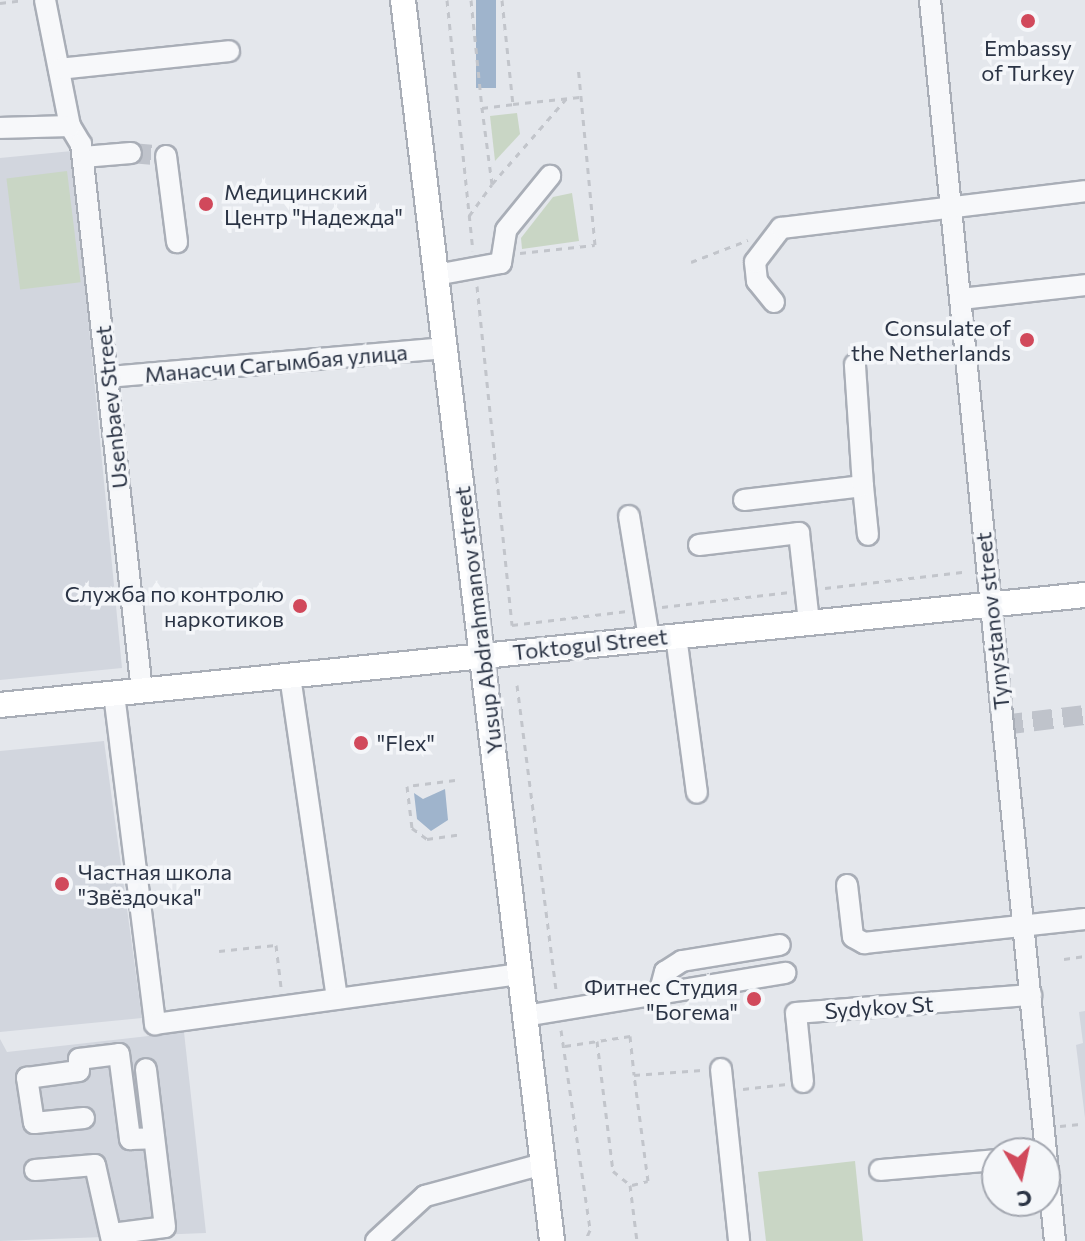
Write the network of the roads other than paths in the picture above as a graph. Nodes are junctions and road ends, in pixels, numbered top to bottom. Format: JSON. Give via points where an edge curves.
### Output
{"nodes":[{"id":1,"x":45,"y":0,"type":"edge"},
{"id":2,"x":403,"y":0,"type":"edge"},
{"id":3,"x":930,"y":0,"type":"edge"},
{"id":4,"x":229,"y":51,"type":"dead end"},
{"id":5,"x":59,"y":69,"type":"junction"},
{"id":6,"x":70,"y":126,"type":"junction"},
{"id":7,"x":0,"y":128,"type":"edge"},
{"id":8,"x":131,"y":153,"type":"tunnel mouth"},
{"id":9,"x":166,"y":156,"type":"dead end"},
{"id":10,"x":83,"y":157,"type":"junction"},
{"id":11,"x":550,"y":176,"type":"dead end"},
{"id":12,"x":1085,"y":191,"type":"edge"},
{"id":13,"x":952,"y":207,"type":"junction"},
{"id":14,"x":177,"y":242,"type":"dead end"},
{"id":15,"x":436,"y":275,"type":"junction"},
{"id":16,"x":1085,"y":285,"type":"edge"},
{"id":17,"x":961,"y":299,"type":"junction"},
{"id":18,"x":774,"y":302,"type":"dead end"},
{"id":19,"x":445,"y":348,"type":"junction"},
{"id":20,"x":855,"y":364,"type":"dead end"},
{"id":21,"x":108,"y":377,"type":"junction"},
{"id":22,"x":863,"y":486,"type":"junction"},
{"id":23,"x":744,"y":500,"type":"dead end"},
{"id":24,"x":629,"y":516,"type":"dead end"},
{"id":25,"x":868,"y":535,"type":"dead end"},
{"id":26,"x":699,"y":545,"type":"dead end"},
{"id":27,"x":1085,"y":595,"type":"edge"},
{"id":28,"x":989,"y":605,"type":"junction"},
{"id":29,"x":809,"y":622,"type":"junction"},
{"id":30,"x":676,"y":636,"type":"junction"},
{"id":31,"x":649,"y":638,"type":"junction"},
{"id":32,"x":482,"y":655,"type":"junction"},
{"id":33,"x":290,"y":676,"type":"junction"},
{"id":34,"x":142,"y":691,"type":"junction"},
{"id":35,"x":114,"y":694,"type":"junction"},
{"id":36,"x":0,"y":705,"type":"edge"},
{"id":37,"x":697,"y":793,"type":"dead end"},
{"id":38,"x":847,"y":885,"type":"dead end"},
{"id":39,"x":1085,"y":919,"type":"edge"},
{"id":40,"x":1024,"y":924,"type":"junction"},
{"id":41,"x":780,"y":945,"type":"dead end"},
{"id":42,"x":785,"y":973,"type":"dead end"},
{"id":43,"x":520,"y":974,"type":"junction"},
{"id":44,"x":659,"y":994,"type":"junction"},
{"id":45,"x":1031,"y":995,"type":"junction"},
{"id":46,"x":337,"y":999,"type":"junction"},
{"id":47,"x":525,"y":1016,"type":"junction"},
{"id":48,"x":146,"y":1069,"type":"dead end"},
{"id":49,"x":721,"y":1069,"type":"road end"},
{"id":50,"x":803,"y":1082,"type":"road end"},
{"id":51,"x":84,"y":1118,"type":"dead end"},
{"id":52,"x":1044,"y":1137,"type":"edge"},
{"id":53,"x":154,"y":1138,"type":"junction"},
{"id":54,"x":981,"y":1161,"type":"edge"},
{"id":55,"x":543,"y":1164,"type":"junction"},
{"id":56,"x":35,"y":1170,"type":"dead end"},
{"id":57,"x":880,"y":1170,"type":"dead end"},
{"id":58,"x":1052,"y":1217,"type":"edge"},
{"id":59,"x":112,"y":1238,"type":"edge"},
{"id":60,"x":376,"y":1241,"type":"edge"},
{"id":61,"x":552,"y":1241,"type":"edge"},
{"id":62,"x":739,"y":1241,"type":"edge"},
{"id":63,"x":1055,"y":1241,"type":"edge"}],
"edges":[{"from":1,"to":5,"type":"street"},
{"from":2,"to":15,"type":"main road","name":"Yusup Abdrahmanov street"},
{"from":3,"to":13,"type":"street","name":"Tynystanov street"},
{"from":4,"to":5,"type":"street"},
{"from":5,"to":6,"type":"street"},
{"from":6,"to":7,"type":"street"},
{"from":6,"to":10,"type":"street","name":"Usenbaev Street"},
{"from":8,"to":10,"type":"street"},
{"from":9,"to":14,"type":"street"},
{"from":10,"to":21,"type":"street","name":"Usenbaev Street"},
{"from":11,"to":15,"type":"street","via":[[506,230],[501,263]]},
{"from":12,"to":13,"type":"street"},
{"from":13,"to":17,"type":"street","name":"Tynystanov street"},
{"from":13,"to":18,"type":"street","via":[[781,228],[755,262],[757,281]]},
{"from":15,"to":19,"type":"main road","name":"Yusup Abdrahmanov street"},
{"from":16,"to":17,"type":"street"},
{"from":17,"to":28,"type":"street","name":"Tynystanov street"},
{"from":19,"to":21,"type":"street","name":"Манасчи Сагымбая улица"},
{"from":19,"to":32,"type":"main road","name":"Yusup Abdrahmanov street"},
{"from":20,"to":22,"type":"street"},
{"from":21,"to":34,"type":"street","name":"Usenbaev Street"},
{"from":22,"to":23,"type":"street"},
{"from":22,"to":25,"type":"street"},
{"from":24,"to":31,"type":"street"},
{"from":26,"to":29,"type":"street","via":[[799,533]]},
{"from":27,"to":28,"type":"main road","name":"Toktogul Street"},
{"from":28,"to":29,"type":"main road","name":"Toktogul Street"},
{"from":28,"to":40,"type":"street","name":"Tynystanov street"},
{"from":29,"to":30,"type":"main road","name":"Toktogul Street"},
{"from":30,"to":31,"type":"main road","name":"Toktogul Street"},
{"from":30,"to":37,"type":"street"},
{"from":31,"to":32,"type":"main road","name":"Toktogul Street"},
{"from":32,"to":33,"type":"main road","name":"Toktogul Street"},
{"from":32,"to":43,"type":"main road","name":"Yusup Abdrahmanov street"},
{"from":33,"to":34,"type":"main road","name":"Toktogul Street"},
{"from":33,"to":46,"type":"street"},
{"from":34,"to":35,"type":"main road","name":"Toktogul Street"},
{"from":35,"to":36,"type":"main road","name":"Toktogul Street"},
{"from":35,"to":46,"type":"street","via":[[155,1024]]},
{"from":38,"to":40,"type":"street","via":[[853,937],[864,943]]},
{"from":39,"to":40,"type":"street"},
{"from":40,"to":45,"type":"street","name":"Tynystanov street"},
{"from":41,"to":44,"type":"street","via":[[682,961],[665,972]]},
{"from":42,"to":44,"type":"street"},
{"from":43,"to":46,"type":"street"},
{"from":43,"to":47,"type":"main road","name":"Yusup Abdrahmanov street"},
{"from":44,"to":47,"type":"street"},
{"from":45,"to":50,"type":"street","name":"Sydykov St","via":[[796,1013]]},
{"from":45,"to":52,"type":"street","name":"Tynystanov street"},
{"from":47,"to":55,"type":"main road","name":"Yusup Abdrahmanov street"},
{"from":48,"to":53,"type":"street"},
{"from":49,"to":62,"type":"street"},
{"from":51,"to":53,"type":"street","via":[[34,1123],[27,1078],[79,1071],[79,1059],[119,1054],[130,1139]]},
{"from":53,"to":59,"type":"street","via":[[165,1227]]},
{"from":54,"to":57,"type":"street"},
{"from":55,"to":60,"type":"street","via":[[425,1196]]},
{"from":55,"to":61,"type":"main road","name":"Yusup Abdrahmanov street"},
{"from":56,"to":59,"type":"street","via":[[95,1165]]},
{"from":58,"to":63,"type":"street","name":"Tynystanov street"}]}
